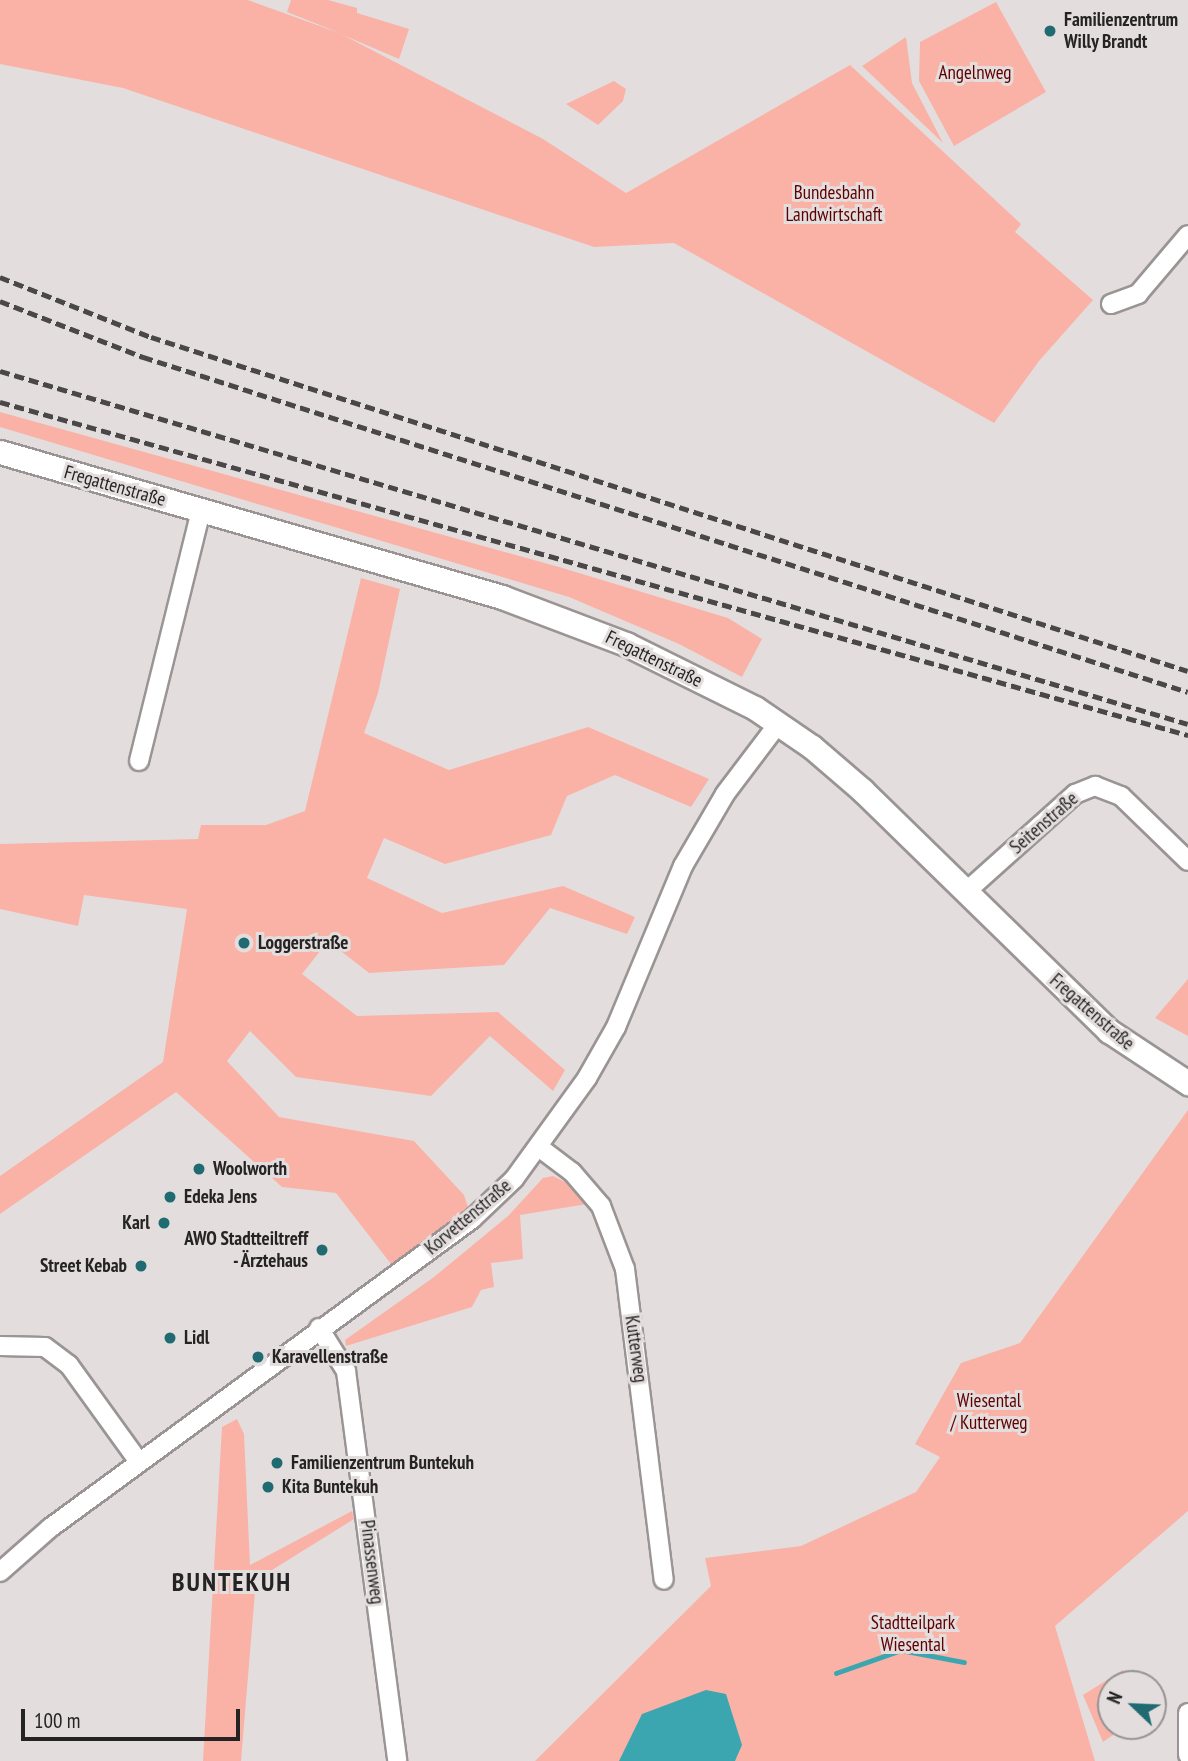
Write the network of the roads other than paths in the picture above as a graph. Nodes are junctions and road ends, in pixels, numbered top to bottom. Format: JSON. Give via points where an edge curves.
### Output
{"nodes":[{"id":1,"x":1188,"y":235,"type":"edge"},
{"id":2,"x":1111,"y":304,"type":"dead end"},
{"id":3,"x":0,"y":452,"type":"edge"},
{"id":4,"x":201,"y":511,"type":"junction"},
{"id":5,"x":778,"y":724,"type":"junction"},
{"id":6,"x":139,"y":761,"type":"dead end"},
{"id":7,"x":1188,"y":861,"type":"edge"},
{"id":8,"x":968,"y":890,"type":"junction"},
{"id":9,"x":1188,"y":1083,"type":"edge"},
{"id":10,"x":540,"y":1148,"type":"junction"},
{"id":11,"x":319,"y":1328,"type":"junction"},
{"id":12,"x":0,"y":1346,"type":"edge"},
{"id":13,"x":139,"y":1462,"type":"junction"},
{"id":14,"x":0,"y":1572,"type":"edge"},
{"id":15,"x":664,"y":1580,"type":"dead end"},
{"id":16,"x":1188,"y":1713,"type":"edge"},
{"id":17,"x":1188,"y":1755,"type":"edge"},
{"id":18,"x":397,"y":1761,"type":"edge"}],
"edges":[{"from":1,"to":2,"type":"street","via":[[1138,294]]},
{"from":3,"to":4,"type":"street","name":"Fregattenstraße"},
{"from":4,"to":5,"type":"street","name":"Fregattenstraße","via":[[502,597],[583,626],[658,659]]},
{"from":4,"to":6,"type":"street"},
{"from":5,"to":8,"type":"street","name":"Fregattenstraße","via":[[839,769]]},
{"from":5,"to":10,"type":"street","name":"Korvettenstraße","via":[[725,794],[690,853],[616,1027]]},
{"from":7,"to":8,"type":"street","name":"Seitenstraße","via":[[1121,796],[1095,786],[1074,794]]},
{"from":8,"to":9,"type":"street","name":"Fregattenstraße","via":[[1109,1031]]},
{"from":10,"to":11,"type":"street","name":"Korvettenstraße","via":[[472,1219]]},
{"from":10,"to":15,"type":"street","name":"Kutterweg","via":[[572,1172],[601,1206],[625,1269]]},
{"from":11,"to":13,"type":"street","name":"Korvettenstraße"},
{"from":11,"to":18,"type":"street","name":"Pinassenweg","via":[[346,1371]]},
{"from":12,"to":13,"type":"street","via":[[45,1347],[69,1365]]},
{"from":13,"to":14,"type":"street","name":"Korvettenstraße"},
{"from":16,"to":17,"type":"street"}]}
